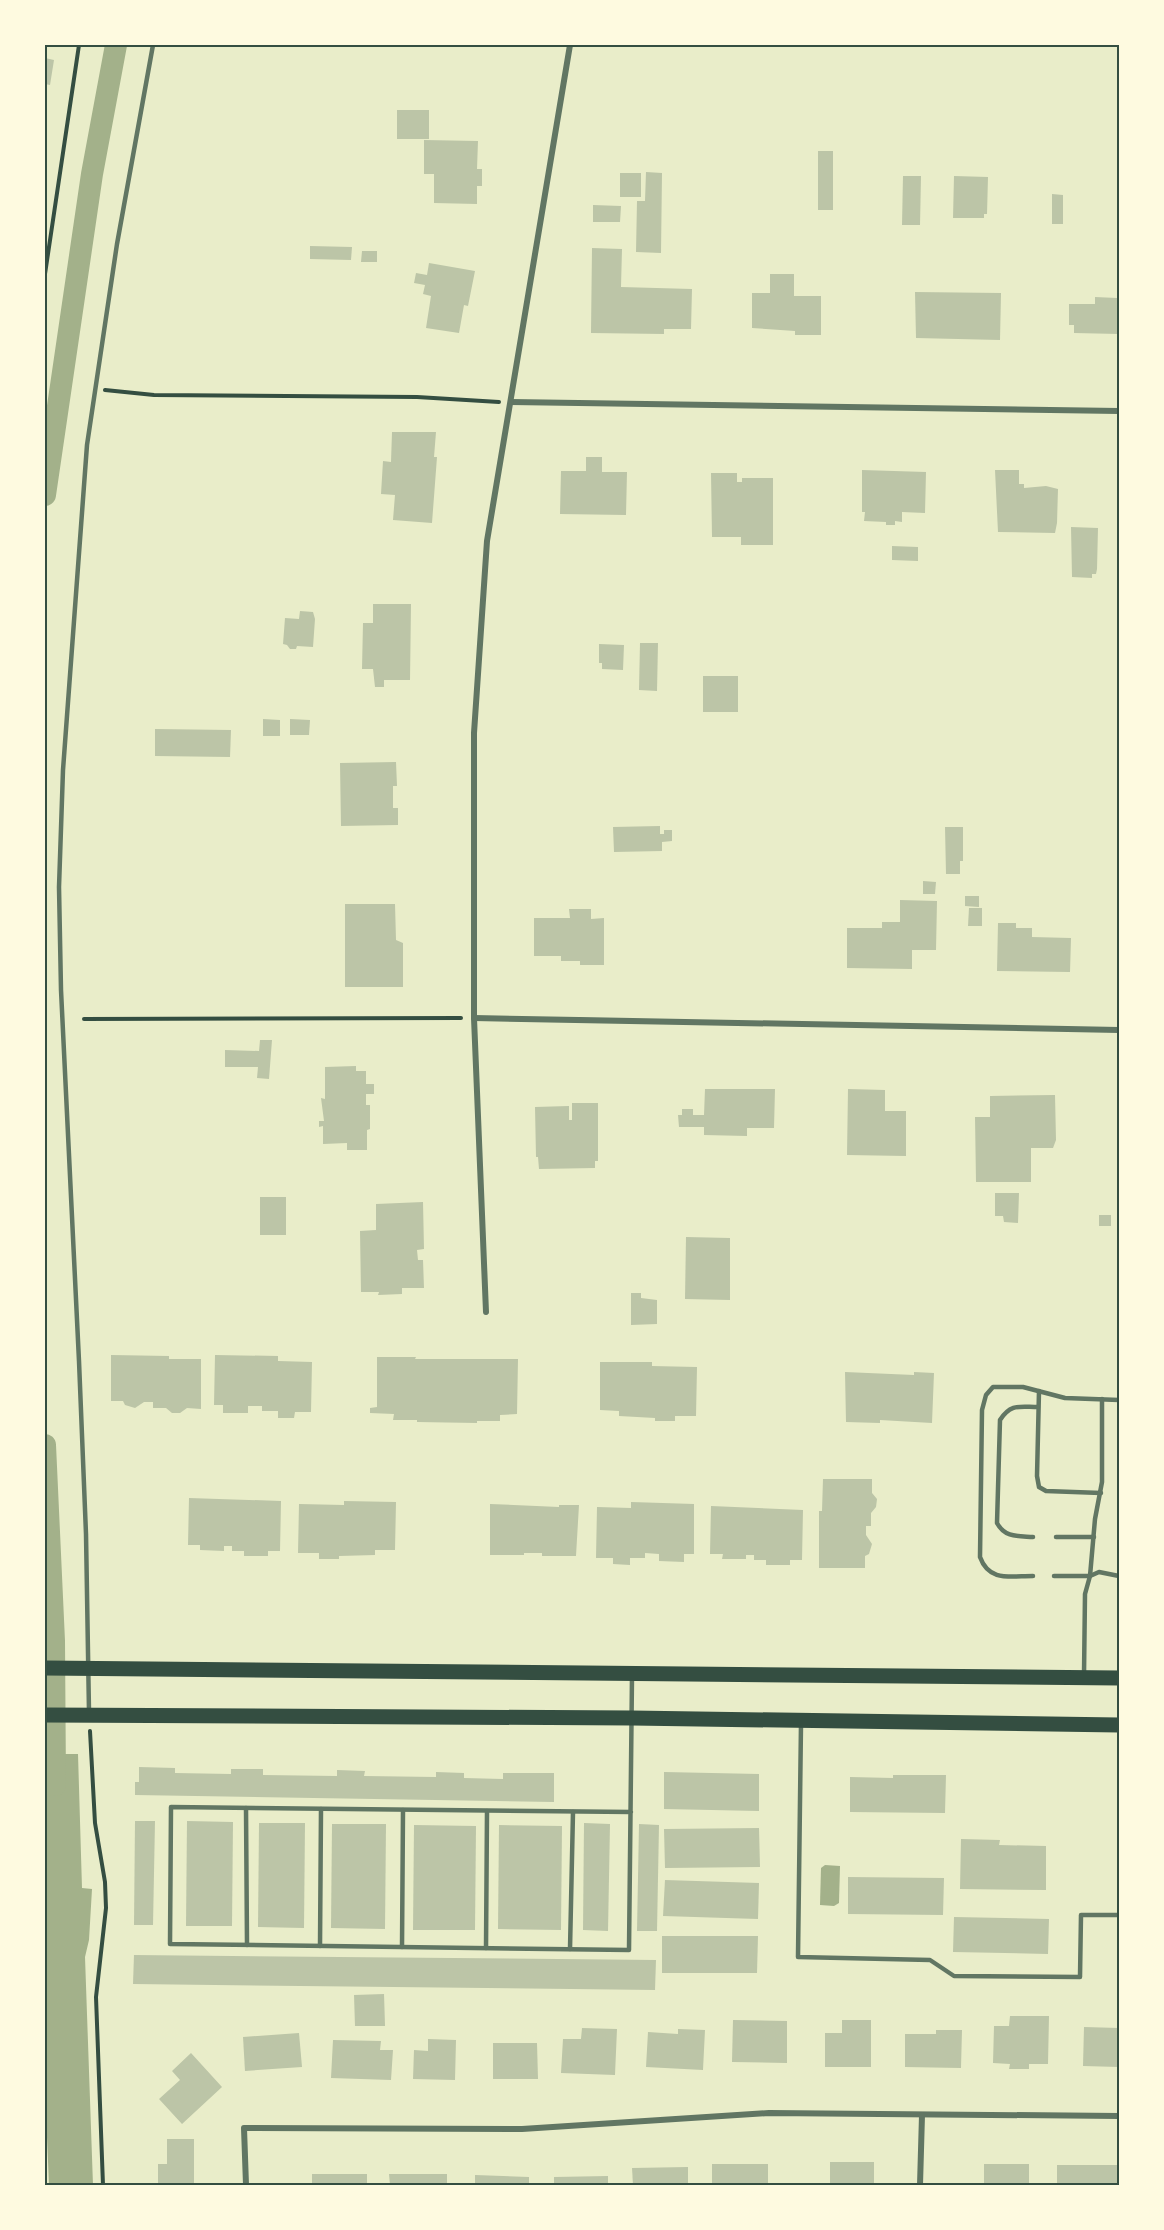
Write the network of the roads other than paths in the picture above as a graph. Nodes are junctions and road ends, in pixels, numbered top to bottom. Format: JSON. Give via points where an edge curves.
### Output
{"nodes":[{"id":1,"x":153,"y":45,"type":"edge"},
{"id":2,"x":570,"y":45,"type":"edge"},
{"id":3,"x":511,"y":402,"type":"junction"},
{"id":4,"x":1119,"y":411,"type":"edge"},
{"id":5,"x":474,"y":1018,"type":"junction"},
{"id":6,"x":1119,"y":1030,"type":"edge"},
{"id":7,"x":486,"y":1312,"type":"dead end"},
{"id":8,"x":1039,"y":1391,"type":"junction"},
{"id":9,"x":1102,"y":1399,"type":"junction"},
{"id":10,"x":1119,"y":1400,"type":"edge"},
{"id":11,"x":1038,"y":1407,"type":"junction"},
{"id":12,"x":1101,"y":1493,"type":"junction"},
{"id":13,"x":1033,"y":1537,"type":"dead end"},
{"id":14,"x":1056,"y":1537,"type":"dead end"},
{"id":15,"x":1094,"y":1537,"type":"junction"},
{"id":16,"x":1033,"y":1576,"type":"dead end"},
{"id":17,"x":1054,"y":1576,"type":"dead end"},
{"id":18,"x":1090,"y":1576,"type":"junction"},
{"id":19,"x":1119,"y":1576,"type":"edge"},
{"id":20,"x":45,"y":1668,"type":"edge"},
{"id":21,"x":89,"y":1668,"type":"junction"},
{"id":22,"x":632,"y":1673,"type":"junction"},
{"id":23,"x":1084,"y":1678,"type":"junction"},
{"id":24,"x":1119,"y":1678,"type":"edge"},
{"id":25,"x":45,"y":1714,"type":"edge"},
{"id":26,"x":89,"y":1715,"type":"junction"},
{"id":27,"x":632,"y":1718,"type":"junction"},
{"id":28,"x":801,"y":1721,"type":"junction"},
{"id":29,"x":1119,"y":1725,"type":"edge"},
{"id":30,"x":246,"y":1808,"type":"junction"},
{"id":31,"x":321,"y":1809,"type":"junction"},
{"id":32,"x":403,"y":1810,"type":"junction"},
{"id":33,"x":487,"y":1811,"type":"junction"},
{"id":34,"x":573,"y":1812,"type":"junction"},
{"id":35,"x":631,"y":1812,"type":"junction"},
{"id":36,"x":1119,"y":1915,"type":"edge"},
{"id":37,"x":247,"y":1945,"type":"junction"},
{"id":38,"x":320,"y":1946,"type":"junction"},
{"id":39,"x":402,"y":1947,"type":"junction"},
{"id":40,"x":486,"y":1948,"type":"junction"},
{"id":41,"x":570,"y":1949,"type":"junction"},
{"id":42,"x":922,"y":2115,"type":"junction"},
{"id":43,"x":1119,"y":2116,"type":"edge"},
{"id":44,"x":246,"y":2185,"type":"edge"},
{"id":45,"x":920,"y":2185,"type":"edge"}],
"edges":[{"from":1,"to":21,"type":"lane","via":[[117,244],[87,445],[63,770],[61,990]]},
{"from":2,"to":3,"type":"street"},
{"from":3,"to":4,"type":"street"},
{"from":3,"to":5,"type":"street","via":[[487,542],[474,733]]},
{"from":5,"to":6,"type":"street"},
{"from":5,"to":7,"type":"street"},
{"from":8,"to":9,"type":"lane","via":[[1065,1398]]},
{"from":8,"to":11,"type":"lane"},
{"from":8,"to":16,"type":"lane","via":[[993,1387],[982,1410],[980,1557],[984,1568],[995,1575]]},
{"from":9,"to":10,"type":"lane"},
{"from":9,"to":12,"type":"lane"},
{"from":11,"to":12,"type":"lane","via":[[1040,1487],[1046,1491]]},
{"from":11,"to":13,"type":"lane","via":[[1013,1407],[1000,1420],[997,1523],[1011,1536]]},
{"from":12,"to":15,"type":"lane"},
{"from":14,"to":15,"type":"lane"},
{"from":15,"to":18,"type":"lane"},
{"from":17,"to":18,"type":"lane"},
{"from":18,"to":19,"type":"lane","via":[[1099,1572]]},
{"from":18,"to":23,"type":"lane","via":[[1085,1594]]},
{"from":20,"to":21,"type":"main road"},
{"from":21,"to":22,"type":"main road"},
{"from":21,"to":26,"type":"lane"},
{"from":22,"to":23,"type":"main road"},
{"from":22,"to":27,"type":"lane"},
{"from":23,"to":24,"type":"main road"},
{"from":25,"to":26,"type":"main road"},
{"from":26,"to":27,"type":"main road"},
{"from":27,"to":28,"type":"main road"},
{"from":27,"to":35,"type":"lane"},
{"from":28,"to":29,"type":"main road"},
{"from":28,"to":36,"type":"lane","via":[[798,1958],[930,1960],[954,1976],[1080,1977],[1081,1915]]},
{"from":30,"to":31,"type":"lane"},
{"from":30,"to":37,"type":"lane"},
{"from":30,"to":37,"type":"lane","via":[[171,1807],[170,1944]]},
{"from":31,"to":32,"type":"lane"},
{"from":31,"to":38,"type":"lane"},
{"from":32,"to":33,"type":"lane"},
{"from":32,"to":39,"type":"lane"},
{"from":33,"to":34,"type":"lane"},
{"from":33,"to":40,"type":"lane"},
{"from":34,"to":35,"type":"lane"},
{"from":34,"to":41,"type":"lane"},
{"from":35,"to":41,"type":"lane","via":[[629,1950]]},
{"from":37,"to":38,"type":"lane"},
{"from":38,"to":39,"type":"lane"},
{"from":39,"to":40,"type":"lane"},
{"from":40,"to":41,"type":"lane"},
{"from":42,"to":43,"type":"street"},
{"from":42,"to":44,"type":"street","via":[[769,2113],[522,2129],[244,2127]]},
{"from":42,"to":45,"type":"street"}]}
